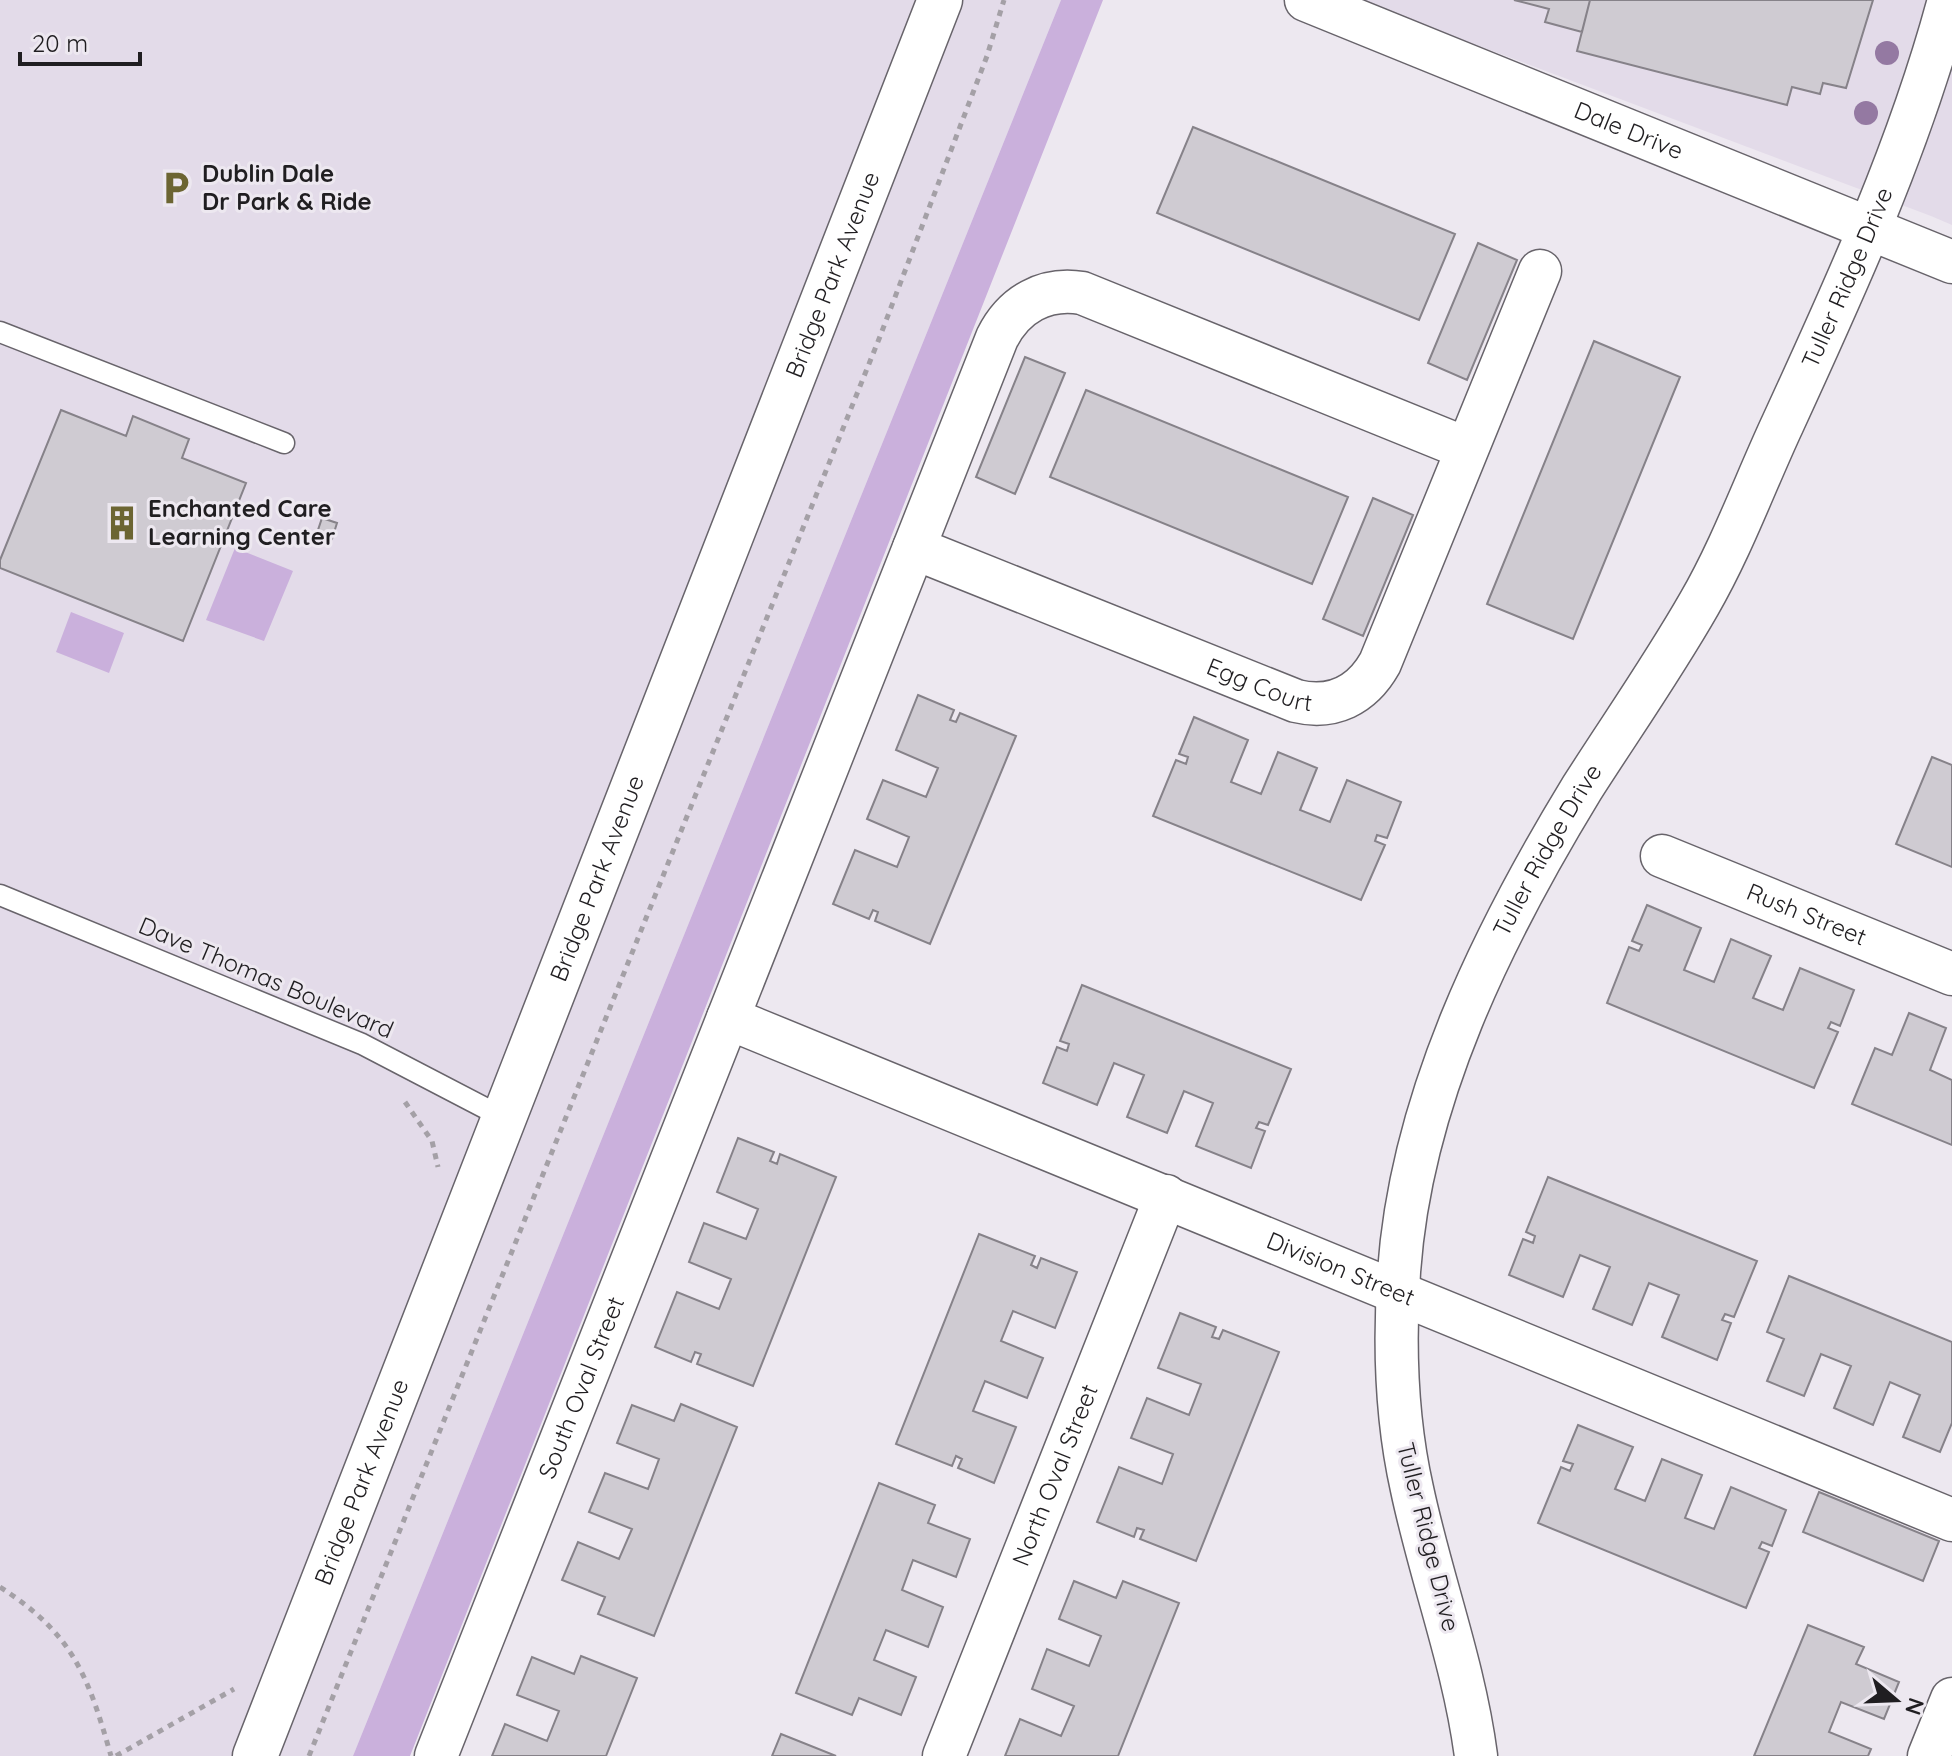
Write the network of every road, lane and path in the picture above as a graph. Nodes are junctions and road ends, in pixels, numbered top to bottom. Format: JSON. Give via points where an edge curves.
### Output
{"nodes":[{"id":1,"x":940,"y":0,"type":"edge"},
{"id":2,"x":1004,"y":0,"type":"edge"},
{"id":3,"x":1306,"y":0,"type":"edge"},
{"id":4,"x":1949,"y":0,"type":"edge"},
{"id":5,"x":1869,"y":229,"type":"junction"},
{"id":6,"x":1952,"y":262,"type":"edge"},
{"id":7,"x":1540,"y":271,"type":"dead end"},
{"id":8,"x":0,"y":332,"type":"edge"},
{"id":9,"x":284,"y":443,"type":"dead end"},
{"id":10,"x":1465,"y":448,"type":"junction"},
{"id":11,"x":914,"y":548,"type":"junction"},
{"id":12,"x":1662,"y":856,"type":"dead end"},
{"id":13,"x":0,"y":895,"type":"edge"},
{"id":14,"x":1952,"y":974,"type":"edge"},
{"id":15,"x":728,"y":1018,"type":"junction"},
{"id":16,"x":385,"y":1056,"type":"junction"},
{"id":17,"x":506,"y":1119,"type":"junction"},
{"id":18,"x":440,"y":1175,"type":"dead end"},
{"id":19,"x":1166,"y":1196,"type":"junction"},
{"id":20,"x":1398,"y":1291,"type":"junction"},
{"id":21,"x":1952,"y":1520,"type":"edge"},
{"id":22,"x":0,"y":1587,"type":"edge"},
{"id":23,"x":236,"y":1688,"type":"dead end"},
{"id":24,"x":1952,"y":1699,"type":"edge"},
{"id":25,"x":113,"y":1756,"type":"edge"},
{"id":26,"x":255,"y":1756,"type":"edge"},
{"id":27,"x":309,"y":1756,"type":"edge"},
{"id":28,"x":436,"y":1756,"type":"edge"},
{"id":29,"x":944,"y":1756,"type":"edge"},
{"id":30,"x":1476,"y":1756,"type":"edge"},
{"id":31,"x":1929,"y":1756,"type":"edge"}],
"edges":[{"from":1,"to":17,"type":"street","name":"Bridge Park Avenue"},
{"from":2,"to":27,"type":"path","via":[[879,339]]},
{"from":3,"to":5,"type":"street","name":"Dale Drive"},
{"from":4,"to":5,"type":"street","name":"Tuller Ridge Drive"},
{"from":5,"to":6,"type":"street","name":"Dale Drive"},
{"from":5,"to":20,"type":"street","name":"Tuller Ridge Drive","via":[[1701,601],[1517,901],[1470,1006],[1420,1146]]},
{"from":7,"to":10,"type":"street","name":"Egg Court"},
{"from":8,"to":9,"type":"lane"},
{"from":10,"to":11,"type":"street","name":"Egg Court","via":[[1380,663],[1360,690],[1330,703],[1296,701]]},
{"from":10,"to":11,"type":"street","via":[[1093,296],[1047,293],[1017,309],[1003,327]]},
{"from":11,"to":15,"type":"street"},
{"from":12,"to":14,"type":"street","name":"Rush Street"},
{"from":13,"to":16,"type":"lane","name":"Dave Thomas Boulevard"},
{"from":15,"to":19,"type":"street","name":"Division Street"},
{"from":15,"to":28,"type":"street","name":"South Oval Street"},
{"from":16,"to":17,"type":"lane","name":"Dave Thomas Boulevard"},
{"from":16,"to":18,"type":"path","via":[[387,1082],[432,1141]]},
{"from":17,"to":26,"type":"street","name":"Bridge Park Avenue"},
{"from":19,"to":20,"type":"street","name":"Division Street"},
{"from":19,"to":29,"type":"street","name":"North Oval Street"},
{"from":20,"to":21,"type":"street","name":"Division Street"},
{"from":20,"to":30,"type":"street","name":"Tuller Ridge Drive","via":[[1398,1385],[1405,1452]]},
{"from":22,"to":25,"type":"path","via":[[44,1617],[62,1639],[99,1707]]},
{"from":23,"to":25,"type":"path"},
{"from":24,"to":31,"type":"street"}]}
